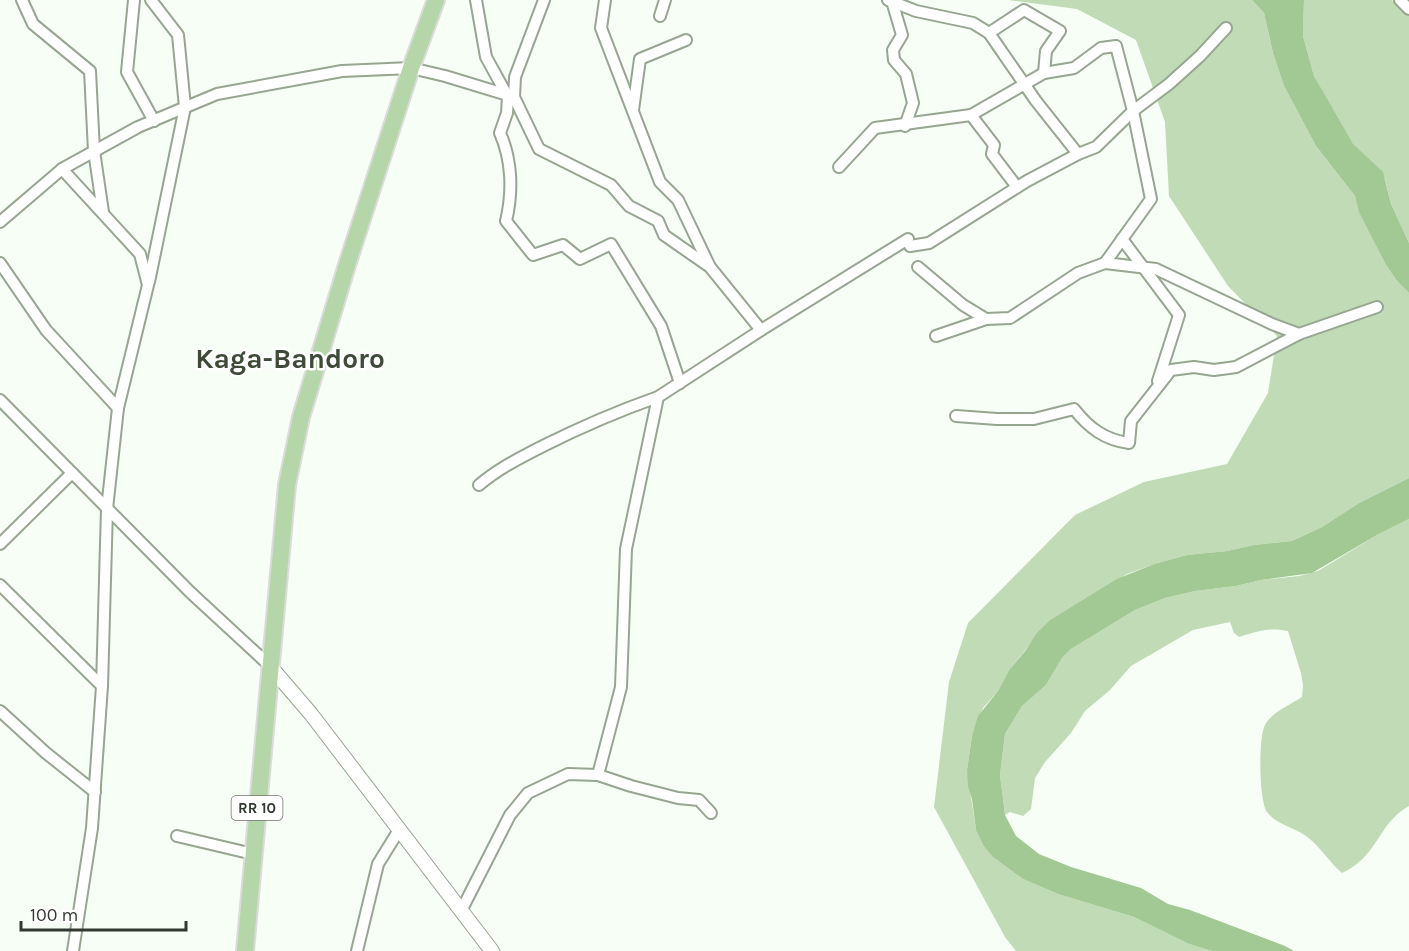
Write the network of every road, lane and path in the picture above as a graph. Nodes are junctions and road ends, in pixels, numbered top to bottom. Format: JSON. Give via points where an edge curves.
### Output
{"nodes":[{"id":1,"x":22,"y":0,"type":"edge"},
{"id":2,"x":134,"y":0,"type":"edge"},
{"id":3,"x":152,"y":0,"type":"edge"},
{"id":4,"x":436,"y":0,"type":"edge"},
{"id":5,"x":476,"y":0,"type":"edge"},
{"id":6,"x":544,"y":0,"type":"edge"},
{"id":7,"x":605,"y":0,"type":"edge"},
{"id":8,"x":665,"y":0,"type":"edge"},
{"id":9,"x":890,"y":0,"type":"edge"},
{"id":10,"x":1400,"y":0,"type":"edge"},
{"id":11,"x":1409,"y":9,"type":"edge"},
{"id":12,"x":660,"y":16,"type":"dead end"},
{"id":13,"x":1226,"y":28,"type":"dead end"},
{"id":14,"x":989,"y":33,"type":"junction"},
{"id":15,"x":686,"y":40,"type":"dead end"},
{"id":16,"x":411,"y":68,"type":"junction"},
{"id":17,"x":1044,"y":73,"type":"junction"},
{"id":18,"x":1025,"y":85,"type":"junction"},
{"id":19,"x":511,"y":97,"type":"junction"},
{"id":20,"x":185,"y":107,"type":"junction"},
{"id":21,"x":1133,"y":111,"type":"junction"},
{"id":22,"x":633,"y":112,"type":"junction"},
{"id":23,"x":971,"y":115,"type":"junction"},
{"id":24,"x":154,"y":121,"type":"junction"},
{"id":25,"x":905,"y":126,"type":"junction"},
{"id":26,"x":94,"y":151,"type":"junction"},
{"id":27,"x":1078,"y":154,"type":"junction"},
{"id":28,"x":839,"y":167,"type":"dead end"},
{"id":29,"x":62,"y":169,"type":"junction"},
{"id":30,"x":1017,"y":187,"type":"junction"},
{"id":31,"x":103,"y":213,"type":"junction"},
{"id":32,"x":0,"y":222,"type":"edge"},
{"id":33,"x":1122,"y":239,"type":"junction"},
{"id":34,"x":0,"y":263,"type":"edge"},
{"id":35,"x":1105,"y":263,"type":"junction"},
{"id":36,"x":710,"y":267,"type":"junction"},
{"id":37,"x":918,"y":267,"type":"dead end"},
{"id":38,"x":1143,"y":268,"type":"junction"},
{"id":39,"x":148,"y":285,"type":"junction"},
{"id":40,"x":1377,"y":307,"type":"dead end"},
{"id":41,"x":987,"y":319,"type":"junction"},
{"id":42,"x":761,"y":330,"type":"junction"},
{"id":43,"x":1299,"y":334,"type":"junction"},
{"id":44,"x":936,"y":336,"type":"dead end"},
{"id":45,"x":680,"y":384,"type":"junction"},
{"id":46,"x":1155,"y":390,"type":"junction"},
{"id":47,"x":658,"y":398,"type":"junction"},
{"id":48,"x":0,"y":400,"type":"edge"},
{"id":49,"x":118,"y":408,"type":"junction"},
{"id":50,"x":956,"y":416,"type":"dead end"},
{"id":51,"x":72,"y":473,"type":"junction"},
{"id":52,"x":480,"y":485,"type":"dead end"},
{"id":53,"x":107,"y":509,"type":"junction"},
{"id":54,"x":0,"y":544,"type":"edge"},
{"id":55,"x":0,"y":585,"type":"edge"},
{"id":56,"x":269,"y":665,"type":"junction"},
{"id":57,"x":102,"y":686,"type":"junction"},
{"id":58,"x":0,"y":711,"type":"edge"},
{"id":59,"x":598,"y":775,"type":"junction"},
{"id":60,"x":95,"y":792,"type":"junction"},
{"id":61,"x":711,"y":813,"type":"dead end"},
{"id":62,"x":399,"y":830,"type":"junction"},
{"id":63,"x":177,"y":836,"type":"dead end"},
{"id":64,"x":253,"y":855,"type":"junction"},
{"id":65,"x":460,"y":910,"type":"junction"},
{"id":66,"x":74,"y":951,"type":"edge"},
{"id":67,"x":245,"y":951,"type":"edge"},
{"id":68,"x":357,"y":951,"type":"edge"},
{"id":69,"x":492,"y":951,"type":"edge"}],
"edges":[{"from":1,"to":26,"type":"street","via":[[33,24],[90,71]]},
{"from":2,"to":24,"type":"street","via":[[127,72]]},
{"from":3,"to":20,"type":"street","via":[[178,35]]},
{"from":4,"to":16,"type":"main road","number":"RR 10"},
{"from":5,"to":19,"type":"street","via":[[486,57]]},
{"from":6,"to":19,"type":"street"},
{"from":7,"to":22,"type":"street","via":[[601,28]]},
{"from":8,"to":12,"type":"street"},
{"from":9,"to":14,"type":"street","via":[[916,11],[973,23]]},
{"from":9,"to":25,"type":"street","via":[[902,35],[893,50],[894,60],[906,74],[913,103]]},
{"from":10,"to":11,"type":"street"},
{"from":13,"to":21,"type":"street","via":[[1169,84]]},
{"from":14,"to":17,"type":"street","via":[[1024,10],[1060,31],[1046,51]]},
{"from":14,"to":18,"type":"street"},
{"from":15,"to":22,"type":"street","via":[[640,59]]},
{"from":16,"to":19,"type":"street"},
{"from":16,"to":20,"type":"street","via":[[342,71],[217,94]]},
{"from":16,"to":56,"type":"main road","number":"RR 10","via":[[301,417],[287,485]]},
{"from":17,"to":18,"type":"street"},
{"from":17,"to":21,"type":"street","via":[[1074,68],[1101,48],[1116,46]]},
{"from":18,"to":23,"type":"street"},
{"from":18,"to":27,"type":"street"},
{"from":19,"to":36,"type":"street","via":[[539,149],[611,185],[629,206],[658,221],[664,235]]},
{"from":19,"to":45,"type":"street","via":[[500,133],[508,151],[511,201],[506,221],[533,255],[563,245],[580,259],[611,244],[661,326]]},
{"from":20,"to":24,"type":"street"},
{"from":20,"to":39,"type":"street"},
{"from":21,"to":27,"type":"street","via":[[1096,147]]},
{"from":21,"to":33,"type":"street","via":[[1151,199]]},
{"from":22,"to":36,"type":"street","via":[[660,182],[678,200]]},
{"from":23,"to":25,"type":"street"},
{"from":23,"to":30,"type":"street","via":[[994,144],[992,154]]},
{"from":24,"to":26,"type":"street"},
{"from":25,"to":28,"type":"street","via":[[875,128]]},
{"from":26,"to":29,"type":"street"},
{"from":26,"to":31,"type":"street"},
{"from":27,"to":30,"type":"street"},
{"from":29,"to":31,"type":"street"},
{"from":29,"to":32,"type":"street"},
{"from":30,"to":42,"type":"street","via":[[929,243],[909,243]]},
{"from":31,"to":39,"type":"street","via":[[140,254]]},
{"from":33,"to":35,"type":"street"},
{"from":33,"to":38,"type":"street"},
{"from":34,"to":49,"type":"street","via":[[46,330]]},
{"from":35,"to":38,"type":"street"},
{"from":35,"to":41,"type":"street","via":[[1078,273],[1010,318]]},
{"from":36,"to":42,"type":"street"},
{"from":37,"to":41,"type":"street","via":[[963,305]]},
{"from":38,"to":43,"type":"street","via":[[1156,269]]},
{"from":38,"to":46,"type":"street","via":[[1179,315]]},
{"from":39,"to":49,"type":"street"},
{"from":40,"to":43,"type":"street"},
{"from":41,"to":44,"type":"street"},
{"from":42,"to":45,"type":"street"},
{"from":43,"to":46,"type":"street","via":[[1236,368],[1171,370]]},
{"from":45,"to":47,"type":"street"},
{"from":46,"to":50,"type":"street","via":[[1131,421],[1129,443],[1102,436],[1074,409],[1034,419]]},
{"from":47,"to":52,"type":"street","via":[[583,426],[496,470]]},
{"from":47,"to":59,"type":"street","via":[[626,549],[621,687]]},
{"from":48,"to":51,"type":"street"},
{"from":49,"to":53,"type":"street"},
{"from":51,"to":53,"type":"street"},
{"from":51,"to":54,"type":"street"},
{"from":53,"to":56,"type":"street"},
{"from":53,"to":57,"type":"street"},
{"from":55,"to":57,"type":"street"},
{"from":56,"to":62,"type":"street"},
{"from":56,"to":64,"type":"main road","number":"RR 10"},
{"from":57,"to":60,"type":"street"},
{"from":58,"to":60,"type":"street"},
{"from":59,"to":61,"type":"street","via":[[678,798],[699,800]]},
{"from":59,"to":65,"type":"street","via":[[568,774],[528,793],[510,815]]},
{"from":60,"to":66,"type":"street"},
{"from":62,"to":65,"type":"street"},
{"from":62,"to":68,"type":"street","via":[[378,864]]},
{"from":63,"to":64,"type":"street"},
{"from":64,"to":67,"type":"main road","number":"RR 10"},
{"from":65,"to":69,"type":"street"}]}
